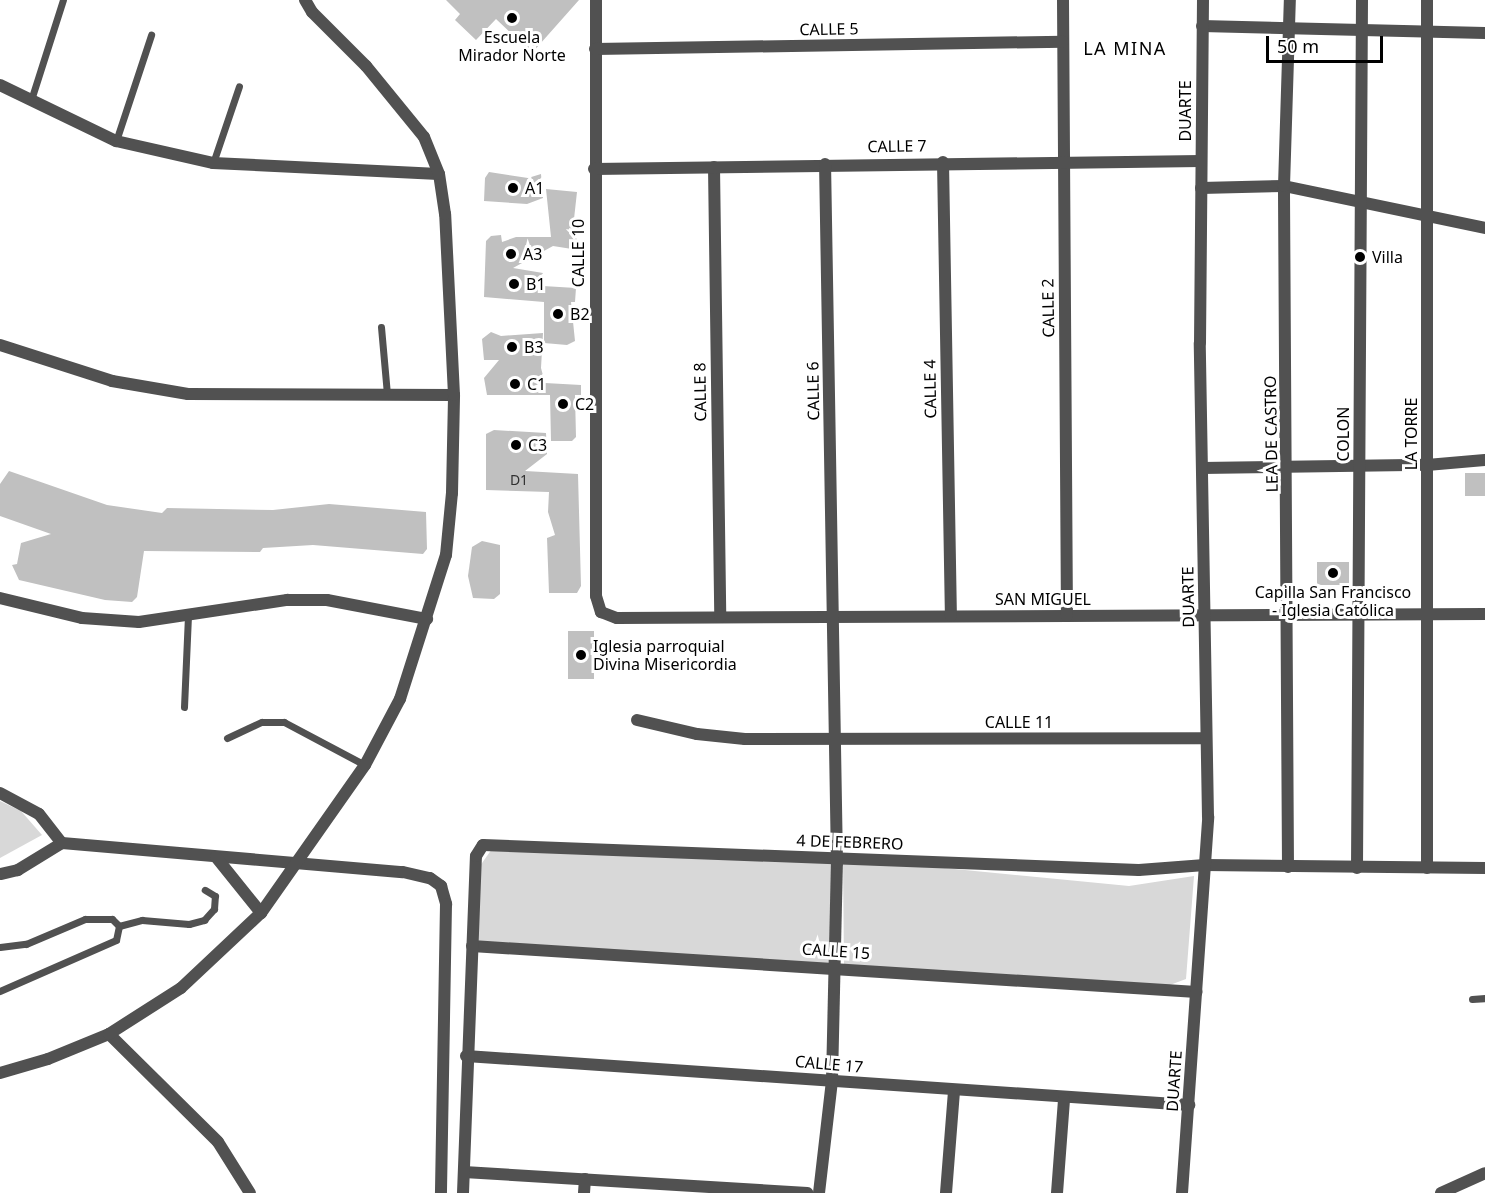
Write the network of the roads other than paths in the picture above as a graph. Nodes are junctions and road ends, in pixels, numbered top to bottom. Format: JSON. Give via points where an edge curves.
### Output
{"nodes":[{"id":1,"x":63,"y":0,"type":"edge"},
{"id":2,"x":305,"y":0,"type":"edge"},
{"id":3,"x":596,"y":0,"type":"edge"},
{"id":4,"x":1063,"y":0,"type":"edge"},
{"id":5,"x":1203,"y":0,"type":"edge"},
{"id":6,"x":1290,"y":0,"type":"edge"},
{"id":7,"x":1362,"y":0,"type":"edge"},
{"id":8,"x":1427,"y":0,"type":"edge"},
{"id":9,"x":1202,"y":26,"type":"junction"},
{"id":10,"x":1289,"y":29,"type":"junction"},
{"id":11,"x":1362,"y":31,"type":"junction"},
{"id":12,"x":1427,"y":32,"type":"junction"},
{"id":13,"x":1485,"y":33,"type":"edge"},
{"id":14,"x":151,"y":35,"type":"dead end"},
{"id":15,"x":1063,"y":42,"type":"junction"},
{"id":16,"x":596,"y":49,"type":"junction"},
{"id":17,"x":0,"y":85,"type":"edge"},
{"id":18,"x":239,"y":86,"type":"dead end"},
{"id":19,"x":31,"y":100,"type":"junction"},
{"id":20,"x":116,"y":141,"type":"junction"},
{"id":21,"x":1063,"y":161,"type":"junction"},
{"id":22,"x":1201,"y":161,"type":"junction"},
{"id":23,"x":943,"y":162,"type":"junction"},
{"id":24,"x":213,"y":163,"type":"junction"},
{"id":25,"x":825,"y":164,"type":"junction"},
{"id":26,"x":714,"y":167,"type":"junction"},
{"id":27,"x":594,"y":169,"type":"junction"},
{"id":28,"x":439,"y":174,"type":"junction"},
{"id":29,"x":1284,"y":186,"type":"junction"},
{"id":30,"x":1201,"y":188,"type":"junction"},
{"id":31,"x":1361,"y":202,"type":"junction"},
{"id":32,"x":1427,"y":218,"type":"junction"},
{"id":33,"x":1485,"y":228,"type":"edge"},
{"id":34,"x":381,"y":327,"type":"dead end"},
{"id":35,"x":0,"y":345,"type":"edge"},
{"id":36,"x":387,"y":394,"type":"junction"},
{"id":37,"x":454,"y":395,"type":"junction"},
{"id":38,"x":1485,"y":460,"type":"edge"},
{"id":39,"x":1359,"y":465,"type":"junction"},
{"id":40,"x":1427,"y":465,"type":"junction"},
{"id":41,"x":1288,"y":467,"type":"junction"},
{"id":42,"x":1202,"y":468,"type":"junction"},
{"id":43,"x":0,"y":598,"type":"edge"},
{"id":44,"x":601,"y":612,"type":"joint"},
{"id":45,"x":1359,"y":614,"type":"junction"},
{"id":46,"x":1427,"y":614,"type":"junction"},
{"id":47,"x":1485,"y":614,"type":"edge"},
{"id":48,"x":951,"y":615,"type":"junction"},
{"id":49,"x":1206,"y":615,"type":"junction"},
{"id":50,"x":1288,"y":615,"type":"junction"},
{"id":51,"x":1067,"y":616,"type":"junction"},
{"id":52,"x":188,"y":617,"type":"junction"},
{"id":53,"x":720,"y":617,"type":"junction"},
{"id":54,"x":834,"y":617,"type":"junction"},
{"id":55,"x":427,"y":619,"type":"junction"},
{"id":56,"x":184,"y":707,"type":"dead end"},
{"id":57,"x":637,"y":720,"type":"dead end"},
{"id":58,"x":227,"y":738,"type":"dead end"},
{"id":59,"x":1204,"y":738,"type":"junction"},
{"id":60,"x":835,"y":739,"type":"junction"},
{"id":61,"x":365,"y":765,"type":"junction"},
{"id":62,"x":0,"y":793,"type":"edge"},
{"id":63,"x":63,"y":843,"type":"junction"},
{"id":64,"x":216,"y":857,"type":"junction"},
{"id":65,"x":836,"y":858,"type":"junction"},
{"id":66,"x":297,"y":865,"type":"junction"},
{"id":67,"x":1205,"y":865,"type":"junction"},
{"id":68,"x":1288,"y":867,"type":"junction"},
{"id":69,"x":1357,"y":868,"type":"junction"},
{"id":70,"x":1427,"y":868,"type":"junction"},
{"id":71,"x":1485,"y":868,"type":"edge"},
{"id":72,"x":0,"y":874,"type":"edge"},
{"id":73,"x":205,"y":890,"type":"dead end"},
{"id":74,"x":261,"y":913,"type":"junction"},
{"id":75,"x":119,"y":926,"type":"junction"},
{"id":76,"x":472,"y":946,"type":"junction"},
{"id":77,"x":0,"y":947,"type":"edge"},
{"id":78,"x":836,"y":967,"type":"junction"},
{"id":79,"x":0,"y":991,"type":"edge"},
{"id":80,"x":1197,"y":992,"type":"junction"},
{"id":81,"x":1485,"y":998,"type":"edge"},
{"id":82,"x":1472,"y":999,"type":"dead end"},
{"id":83,"x":109,"y":1034,"type":"junction"},
{"id":84,"x":466,"y":1056,"type":"junction"},
{"id":85,"x":0,"y":1073,"type":"edge"},
{"id":86,"x":832,"y":1080,"type":"junction"},
{"id":87,"x":954,"y":1092,"type":"junction"},
{"id":88,"x":1064,"y":1099,"type":"junction"},
{"id":89,"x":1189,"y":1105,"type":"junction"},
{"id":90,"x":464,"y":1172,"type":"junction"},
{"id":91,"x":1485,"y":1173,"type":"edge"},
{"id":92,"x":585,"y":1179,"type":"junction"},
{"id":93,"x":700,"y":1189,"type":"edge"},
{"id":94,"x":250,"y":1193,"type":"edge"},
{"id":95,"x":441,"y":1193,"type":"edge"},
{"id":96,"x":464,"y":1193,"type":"edge"},
{"id":97,"x":584,"y":1193,"type":"edge"},
{"id":98,"x":807,"y":1193,"type":"edge"},
{"id":99,"x":819,"y":1193,"type":"edge"},
{"id":100,"x":946,"y":1193,"type":"edge"},
{"id":101,"x":1057,"y":1193,"type":"edge"},
{"id":102,"x":1182,"y":1193,"type":"edge"},
{"id":103,"x":1441,"y":1193,"type":"edge"}],
"edges":[{"from":1,"to":19,"type":"lane"},
{"from":2,"to":28,"type":"street","via":[[424,137]]},
{"from":3,"to":16,"type":"street","name":"CALLE 10"},
{"from":4,"to":15,"type":"street","name":"CALLE 2"},
{"from":5,"to":9,"type":"street","name":"DUARTE"},
{"from":6,"to":10,"type":"street","name":"LEA DE CASTRO"},
{"from":7,"to":11,"type":"street","name":"COLON"},
{"from":8,"to":12,"type":"street","name":"LA TORRE"},
{"from":9,"to":10,"type":"street"},
{"from":9,"to":22,"type":"street","name":"DUARTE"},
{"from":10,"to":11,"type":"street"},
{"from":10,"to":29,"type":"street","name":"LEA DE CASTRO"},
{"from":11,"to":12,"type":"street"},
{"from":11,"to":31,"type":"street","name":"COLON"},
{"from":12,"to":13,"type":"street"},
{"from":12,"to":32,"type":"street","name":"LA TORRE"},
{"from":14,"to":20,"type":"lane"},
{"from":15,"to":16,"type":"street","name":"CALLE 5"},
{"from":15,"to":21,"type":"street","name":"CALLE 2"},
{"from":16,"to":27,"type":"street","name":"CALLE 10"},
{"from":17,"to":19,"type":"street"},
{"from":18,"to":24,"type":"lane"},
{"from":19,"to":20,"type":"street"},
{"from":20,"to":24,"type":"street"},
{"from":21,"to":22,"type":"street","name":"CALLE 7"},
{"from":21,"to":23,"type":"street","name":"CALLE 7"},
{"from":21,"to":51,"type":"street","name":"CALLE 2"},
{"from":22,"to":30,"type":"street","name":"DUARTE"},
{"from":23,"to":25,"type":"street","name":"CALLE 7"},
{"from":23,"to":48,"type":"street","name":"CALLE 4"},
{"from":24,"to":28,"type":"street"},
{"from":25,"to":26,"type":"street","name":"CALLE 7"},
{"from":25,"to":54,"type":"street","name":"CALLE 6"},
{"from":26,"to":27,"type":"street","name":"CALLE 7"},
{"from":26,"to":53,"type":"street","name":"CALLE 8"},
{"from":27,"to":44,"type":"street","name":"CALLE 10","via":[[596,596]]},
{"from":28,"to":37,"type":"street","via":[[445,214]]},
{"from":29,"to":30,"type":"street"},
{"from":29,"to":31,"type":"street"},
{"from":29,"to":41,"type":"street","name":"LEA DE CASTRO"},
{"from":30,"to":42,"type":"street","name":"DUARTE"},
{"from":31,"to":32,"type":"street"},
{"from":31,"to":39,"type":"street","name":"COLON"},
{"from":32,"to":33,"type":"street"},
{"from":32,"to":40,"type":"street","name":"LA TORRE"},
{"from":34,"to":36,"type":"lane"},
{"from":35,"to":36,"type":"street","via":[[112,381],[188,394]]},
{"from":36,"to":37,"type":"street"},
{"from":37,"to":55,"type":"street","via":[[446,555]]},
{"from":38,"to":40,"type":"street"},
{"from":39,"to":40,"type":"street"},
{"from":39,"to":41,"type":"street"},
{"from":39,"to":45,"type":"street","name":"COLON"},
{"from":40,"to":46,"type":"street","name":"LA TORRE"},
{"from":41,"to":42,"type":"street"},
{"from":41,"to":50,"type":"street","name":"LEA DE CASTRO"},
{"from":42,"to":49,"type":"street","name":"DUARTE"},
{"from":43,"to":52,"type":"street","via":[[82,618],[139,622]]},
{"from":44,"to":53,"type":"street","name":"SAN MIGUEL","via":[[617,618]]},
{"from":45,"to":46,"type":"street","name":"SAN MIGUEL"},
{"from":45,"to":50,"type":"street","name":"SAN MIGUEL"},
{"from":45,"to":69,"type":"street","name":"COLON"},
{"from":46,"to":47,"type":"street","name":"SAN MIGUEL"},
{"from":46,"to":70,"type":"street","name":"LA TORRE"},
{"from":48,"to":51,"type":"street","name":"SAN MIGUEL"},
{"from":48,"to":54,"type":"street","name":"SAN MIGUEL"},
{"from":49,"to":50,"type":"street","name":"SAN MIGUEL"},
{"from":49,"to":51,"type":"street","name":"SAN MIGUEL"},
{"from":49,"to":59,"type":"street","name":"DUARTE"},
{"from":50,"to":68,"type":"street","name":"LEA DE CASTRO"},
{"from":52,"to":55,"type":"street","via":[[287,600],[327,600]]},
{"from":52,"to":56,"type":"lane"},
{"from":53,"to":54,"type":"street","name":"SAN MIGUEL"},
{"from":54,"to":60,"type":"street","name":"CALLE 6"},
{"from":55,"to":61,"type":"street","via":[[400,699]]},
{"from":57,"to":60,"type":"street","name":"CALLE 11","via":[[698,734],[745,739]]},
{"from":58,"to":61,"type":"lane","via":[[262,722],[284,722]]},
{"from":59,"to":60,"type":"street","name":"CALLE 11"},
{"from":59,"to":67,"type":"street","name":"DUARTE","via":[[1208,817]]},
{"from":60,"to":65,"type":"street","name":"CALLE 6"},
{"from":61,"to":66,"type":"street"},
{"from":62,"to":63,"type":"street","via":[[39,814]]},
{"from":63,"to":64,"type":"street"},
{"from":63,"to":72,"type":"street","via":[[18,870]]},
{"from":64,"to":66,"type":"street"},
{"from":64,"to":74,"type":"street"},
{"from":65,"to":67,"type":"street","name":"4 DE FEBRERO","via":[[1139,870]]},
{"from":65,"to":76,"type":"street","name":"4 DE FEBRERO","via":[[483,845],[476,856]]},
{"from":65,"to":78,"type":"street","name":"CALLE 6"},
{"from":66,"to":74,"type":"street"},
{"from":66,"to":95,"type":"street","via":[[403,872],[430,878],[441,886],[446,904]]},
{"from":67,"to":68,"type":"street","name":"4 DE FEBRERO"},
{"from":67,"to":80,"type":"street","name":"DUARTE"},
{"from":68,"to":69,"type":"street","name":"4 DE FEBRERO"},
{"from":69,"to":70,"type":"street","name":"4 DE FEBRERO"},
{"from":70,"to":71,"type":"street","name":"4 DE FEBRERO"},
{"from":73,"to":75,"type":"lane","via":[[215,896],[214,909],[204,921],[189,924],[142,920]]},
{"from":74,"to":83,"type":"street","via":[[181,988]]},
{"from":75,"to":77,"type":"lane","via":[[112,919],[85,920],[26,944]]},
{"from":75,"to":79,"type":"lane","via":[[116,940]]},
{"from":76,"to":78,"type":"street","name":"CALLE 15"},
{"from":76,"to":84,"type":"street"},
{"from":78,"to":80,"type":"street","name":"CALLE 15"},
{"from":78,"to":86,"type":"street","name":"CALLE 6"},
{"from":80,"to":89,"type":"street","name":"DUARTE"},
{"from":81,"to":82,"type":"lane"},
{"from":83,"to":85,"type":"street"},
{"from":83,"to":94,"type":"street","via":[[218,1142]]},
{"from":84,"to":86,"type":"street","name":"CALLE 17"},
{"from":84,"to":90,"type":"street"},
{"from":86,"to":87,"type":"street","name":"CALLE 17"},
{"from":86,"to":99,"type":"street","name":"CALLE 6"},
{"from":87,"to":88,"type":"street","name":"CALLE 17"},
{"from":87,"to":100,"type":"street"},
{"from":88,"to":89,"type":"street","name":"CALLE 17"},
{"from":88,"to":101,"type":"street"},
{"from":89,"to":102,"type":"street","name":"DUARTE"},
{"from":90,"to":92,"type":"street"},
{"from":90,"to":96,"type":"street"},
{"from":91,"to":103,"type":"street"},
{"from":92,"to":93,"type":"street"},
{"from":92,"to":97,"type":"street"},
{"from":93,"to":98,"type":"street"}]}
